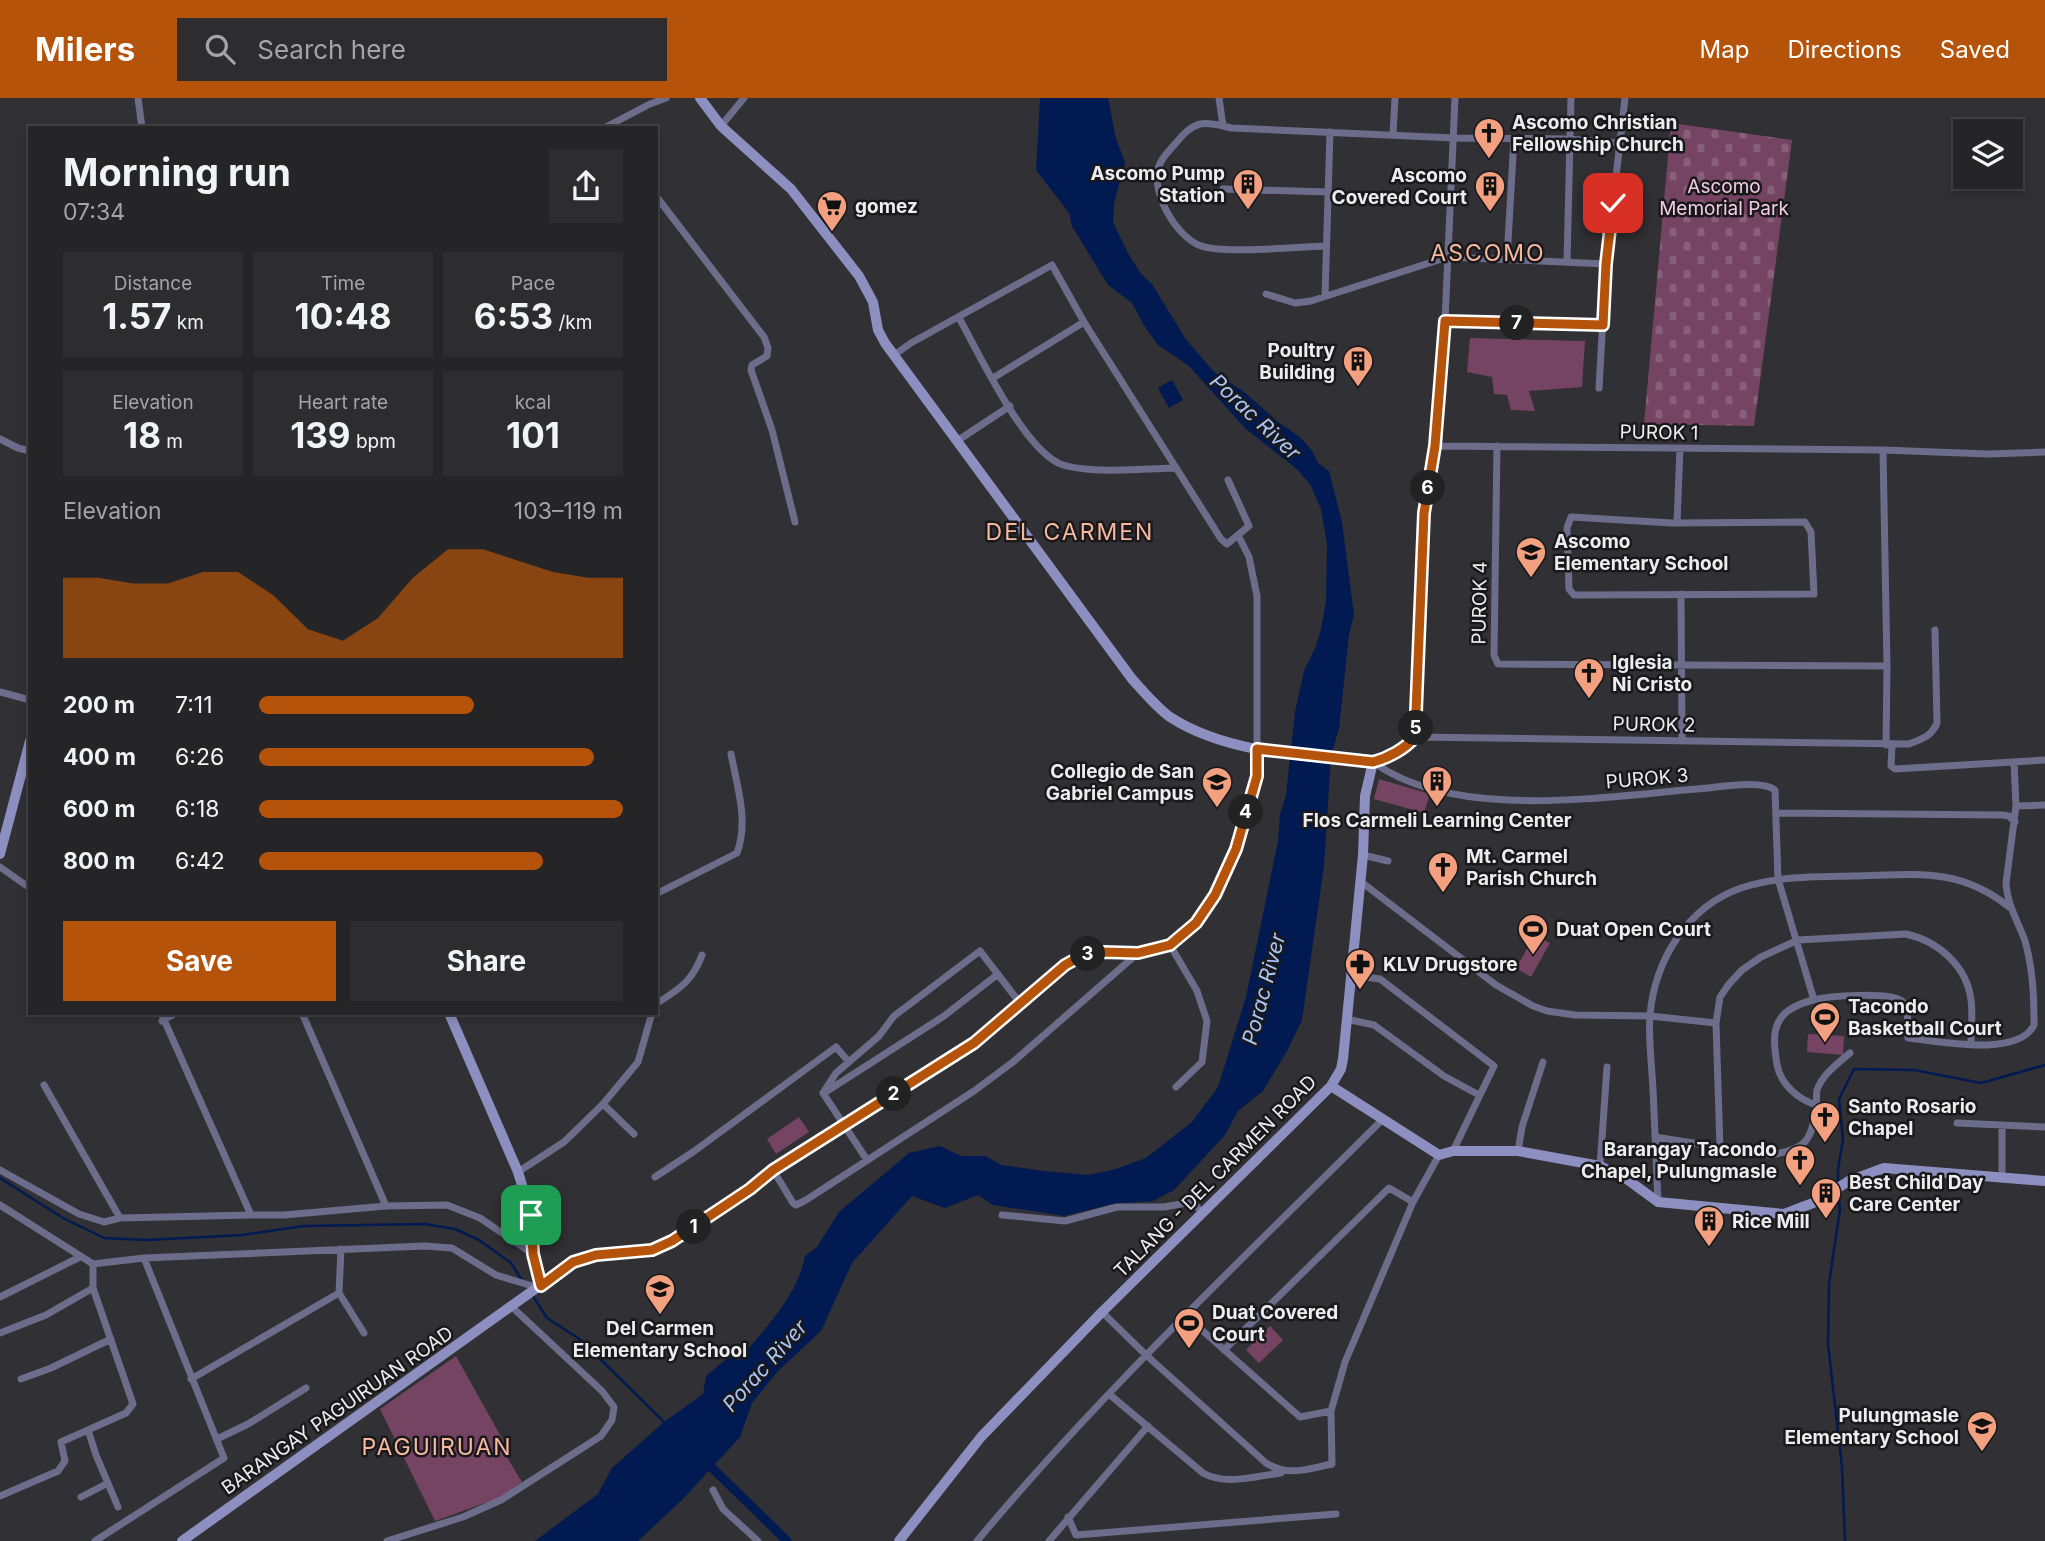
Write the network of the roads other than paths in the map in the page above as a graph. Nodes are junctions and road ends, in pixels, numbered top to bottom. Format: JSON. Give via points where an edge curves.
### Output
{"nodes":[{"id":1,"x":138,"y":98,"type":"edge"},
{"id":2,"x":666,"y":98,"type":"edge"},
{"id":3,"x":701,"y":98,"type":"edge"},
{"id":4,"x":744,"y":98,"type":"edge"},
{"id":5,"x":1219,"y":98,"type":"edge"},
{"id":6,"x":1395,"y":98,"type":"edge"},
{"id":7,"x":1455,"y":98,"type":"edge"},
{"id":8,"x":1572,"y":98,"type":"edge"},
{"id":9,"x":1625,"y":98,"type":"edge"},
{"id":10,"x":142,"y":126,"type":"edge"},
{"id":11,"x":612,"y":126,"type":"edge"},
{"id":12,"x":721,"y":126,"type":"junction"},
{"id":13,"x":1223,"y":126,"type":"junction"},
{"id":14,"x":1330,"y":132,"type":"junction"},
{"id":15,"x":1393,"y":135,"type":"junction"},
{"id":16,"x":1454,"y":138,"type":"junction"},
{"id":17,"x":1514,"y":138,"type":"junction"},
{"id":18,"x":1569,"y":139,"type":"junction"},
{"id":19,"x":1619,"y":143,"type":"junction"},
{"id":20,"x":1223,"y":189,"type":"dead end"},
{"id":21,"x":1328,"y":192,"type":"junction"},
{"id":22,"x":658,"y":199,"type":"edge"},
{"id":23,"x":1325,"y":246,"type":"junction"},
{"id":24,"x":1448,"y":257,"type":"junction"},
{"id":25,"x":1507,"y":260,"type":"junction"},
{"id":26,"x":1567,"y":262,"type":"junction"},
{"id":27,"x":1606,"y":264,"type":"junction"},
{"id":28,"x":1266,"y":294,"type":"dead end"},
{"id":29,"x":1325,"y":296,"type":"junction"},
{"id":30,"x":959,"y":318,"type":"junction"},
{"id":31,"x":1445,"y":321,"type":"junction"},
{"id":32,"x":1084,"y":322,"type":"junction"},
{"id":33,"x":1603,"y":325,"type":"junction"},
{"id":34,"x":894,"y":355,"type":"junction"},
{"id":35,"x":993,"y":378,"type":"junction"},
{"id":36,"x":1600,"y":388,"type":"dead end"},
{"id":37,"x":1010,"y":406,"type":"junction"},
{"id":38,"x":0,"y":439,"type":"edge"},
{"id":39,"x":957,"y":441,"type":"junction"},
{"id":40,"x":1435,"y":446,"type":"junction"},
{"id":41,"x":1497,"y":446,"type":"junction"},
{"id":42,"x":1679,"y":448,"type":"junction"},
{"id":43,"x":1883,"y":450,"type":"junction"},
{"id":44,"x":28,"y":451,"type":"edge"},
{"id":45,"x":2045,"y":453,"type":"edge"},
{"id":46,"x":1176,"y":468,"type":"junction"},
{"id":47,"x":1228,"y":480,"type":"dead end"},
{"id":48,"x":795,"y":522,"type":"dead end"},
{"id":49,"x":1677,"y":523,"type":"junction"},
{"id":50,"x":1238,"y":535,"type":"junction"},
{"id":51,"x":1681,"y":594,"type":"junction"},
{"id":52,"x":1936,"y":630,"type":"dead end"},
{"id":53,"x":1682,"y":666,"type":"junction"},
{"id":54,"x":1887,"y":666,"type":"junction"},
{"id":55,"x":0,"y":692,"type":"edge"},
{"id":56,"x":28,"y":699,"type":"edge"},
{"id":57,"x":1415,"y":737,"type":"junction"},
{"id":58,"x":1682,"y":740,"type":"junction"},
{"id":59,"x":1889,"y":745,"type":"junction"},
{"id":60,"x":28,"y":749,"type":"edge"},
{"id":61,"x":1257,"y":749,"type":"junction"},
{"id":62,"x":731,"y":754,"type":"dead end"},
{"id":63,"x":2045,"y":760,"type":"edge"},
{"id":64,"x":1373,"y":762,"type":"junction"},
{"id":65,"x":2014,"y":762,"type":"junction"},
{"id":66,"x":2045,"y":805,"type":"edge"},
{"id":67,"x":2016,"y":806,"type":"junction"},
{"id":68,"x":1778,"y":813,"type":"junction"},
{"id":69,"x":2015,"y":821,"type":"junction"},
{"id":70,"x":0,"y":855,"type":"edge"},
{"id":71,"x":1363,"y":855,"type":"junction"},
{"id":72,"x":1388,"y":861,"type":"dead end"},
{"id":73,"x":0,"y":867,"type":"edge"},
{"id":74,"x":1778,"y":879,"type":"junction"},
{"id":75,"x":1360,"y":881,"type":"junction"},
{"id":76,"x":28,"y":887,"type":"edge"},
{"id":77,"x":658,"y":893,"type":"edge"},
{"id":78,"x":2009,"y":907,"type":"junction"},
{"id":79,"x":1798,"y":940,"type":"junction"},
{"id":80,"x":1170,"y":945,"type":"junction"},
{"id":81,"x":1138,"y":953,"type":"junction"},
{"id":82,"x":702,"y":955,"type":"dead end"},
{"id":83,"x":998,"y":974,"type":"junction"},
{"id":84,"x":1350,"y":975,"type":"junction"},
{"id":85,"x":2045,"y":992,"type":"edge"},
{"id":86,"x":2034,"y":993,"type":"junction"},
{"id":87,"x":1814,"y":1000,"type":"junction"},
{"id":88,"x":658,"y":1003,"type":"edge"},
{"id":89,"x":1020,"y":1003,"type":"junction"},
{"id":90,"x":303,"y":1015,"type":"edge"},
{"id":91,"x":450,"y":1015,"type":"edge"},
{"id":92,"x":651,"y":1015,"type":"edge"},
{"id":93,"x":1650,"y":1016,"type":"junction"},
{"id":94,"x":161,"y":1017,"type":"edge"},
{"id":95,"x":1346,"y":1019,"type":"junction"},
{"id":96,"x":1716,"y":1023,"type":"junction"},
{"id":97,"x":1971,"y":1044,"type":"junction"},
{"id":98,"x":1850,"y":1053,"type":"dead end"},
{"id":99,"x":849,"y":1062,"type":"junction"},
{"id":100,"x":1543,"y":1062,"type":"dead end"},
{"id":101,"x":1607,"y":1067,"type":"dead end"},
{"id":102,"x":44,"y":1085,"type":"dead end"},
{"id":103,"x":1331,"y":1086,"type":"junction"},
{"id":104,"x":1176,"y":1087,"type":"dead end"},
{"id":105,"x":823,"y":1093,"type":"junction"},
{"id":106,"x":1479,"y":1095,"type":"junction"},
{"id":107,"x":603,"y":1104,"type":"junction"},
{"id":108,"x":1816,"y":1105,"type":"junction"},
{"id":109,"x":1383,"y":1119,"type":"junction"},
{"id":110,"x":1957,"y":1123,"type":"dead end"},
{"id":111,"x":844,"y":1125,"type":"junction"},
{"id":112,"x":2002,"y":1126,"type":"junction"},
{"id":113,"x":2045,"y":1127,"type":"edge"},
{"id":114,"x":634,"y":1134,"type":"dead end"},
{"id":115,"x":1655,"y":1137,"type":"junction"},
{"id":116,"x":1720,"y":1149,"type":"junction"},
{"id":117,"x":1453,"y":1151,"type":"junction"},
{"id":118,"x":1518,"y":1151,"type":"junction"},
{"id":119,"x":1440,"y":1155,"type":"junction"},
{"id":120,"x":867,"y":1160,"type":"junction"},
{"id":121,"x":1600,"y":1166,"type":"junction"},
{"id":122,"x":0,"y":1170,"type":"edge"},
{"id":123,"x":773,"y":1170,"type":"junction"},
{"id":124,"x":518,"y":1171,"type":"junction"},
{"id":125,"x":655,"y":1177,"type":"dead end"},
{"id":126,"x":2002,"y":1179,"type":"junction"},
{"id":127,"x":2045,"y":1181,"type":"edge"},
{"id":128,"x":1413,"y":1202,"type":"junction"},
{"id":129,"x":1658,"y":1202,"type":"junction"},
{"id":130,"x":0,"y":1205,"type":"edge"},
{"id":131,"x":386,"y":1206,"type":"junction"},
{"id":132,"x":1202,"y":1212,"type":"junction"},
{"id":133,"x":251,"y":1215,"type":"junction"},
{"id":134,"x":1002,"y":1215,"type":"dead end"},
{"id":135,"x":120,"y":1218,"type":"junction"},
{"id":136,"x":341,"y":1250,"type":"junction"},
{"id":137,"x":533,"y":1254,"type":"junction"},
{"id":138,"x":80,"y":1257,"type":"junction"},
{"id":139,"x":144,"y":1258,"type":"junction"},
{"id":140,"x":93,"y":1264,"type":"junction"},
{"id":141,"x":536,"y":1287,"type":"junction"},
{"id":142,"x":93,"y":1288,"type":"junction"},
{"id":143,"x":339,"y":1293,"type":"junction"},
{"id":144,"x":0,"y":1297,"type":"edge"},
{"id":145,"x":512,"y":1307,"type":"junction"},
{"id":146,"x":1102,"y":1312,"type":"junction"},
{"id":147,"x":1186,"y":1316,"type":"junction"},
{"id":148,"x":0,"y":1333,"type":"edge"},
{"id":149,"x":364,"y":1333,"type":"dead end"},
{"id":150,"x":111,"y":1339,"type":"junction"},
{"id":151,"x":1224,"y":1350,"type":"junction"},
{"id":152,"x":1145,"y":1354,"type":"junction"},
{"id":153,"x":21,"y":1379,"type":"dead end"},
{"id":154,"x":191,"y":1379,"type":"junction"},
{"id":155,"x":306,"y":1388,"type":"dead end"},
{"id":156,"x":1109,"y":1394,"type":"junction"},
{"id":157,"x":1331,"y":1411,"type":"junction"},
{"id":158,"x":1148,"y":1426,"type":"junction"},
{"id":159,"x":88,"y":1430,"type":"junction"},
{"id":160,"x":217,"y":1440,"type":"junction"},
{"id":161,"x":1286,"y":1472,"type":"junction"},
{"id":162,"x":108,"y":1483,"type":"junction"},
{"id":163,"x":713,"y":1490,"type":"dead end"},
{"id":164,"x":0,"y":1496,"type":"edge"},
{"id":165,"x":81,"y":1497,"type":"dead end"},
{"id":166,"x":118,"y":1507,"type":"dead end"},
{"id":167,"x":1336,"y":1514,"type":"dead end"},
{"id":168,"x":1068,"y":1517,"type":"junction"},
{"id":169,"x":95,"y":1541,"type":"edge"},
{"id":170,"x":184,"y":1541,"type":"edge"},
{"id":171,"x":387,"y":1541,"type":"edge"},
{"id":172,"x":758,"y":1541,"type":"edge"},
{"id":173,"x":899,"y":1541,"type":"edge"},
{"id":174,"x":977,"y":1541,"type":"edge"},
{"id":175,"x":1049,"y":1541,"type":"edge"}],
"edges":[{"from":1,"to":10,"type":"street"},
{"from":2,"to":11,"type":"street"},
{"from":3,"to":12,"type":"street"},
{"from":4,"to":12,"type":"street"},
{"from":5,"to":13,"type":"street"},
{"from":6,"to":15,"type":"street"},
{"from":7,"to":16,"type":"street"},
{"from":8,"to":18,"type":"street"},
{"from":9,"to":19,"type":"street"},
{"from":12,"to":34,"type":"street","via":[[791,189],[859,276],[873,302],[878,330]]},
{"from":13,"to":14,"type":"street"},
{"from":13,"to":23,"type":"street","via":[[1190,128],[1162,159],[1158,179],[1165,209],[1176,227],[1188,240],[1216,249]]},
{"from":14,"to":15,"type":"street"},
{"from":14,"to":21,"type":"street"},
{"from":15,"to":16,"type":"street"},
{"from":16,"to":17,"type":"street"},
{"from":16,"to":24,"type":"street"},
{"from":17,"to":18,"type":"street"},
{"from":17,"to":25,"type":"street"},
{"from":18,"to":19,"type":"street"},
{"from":18,"to":26,"type":"street"},
{"from":19,"to":27,"type":"street"},
{"from":20,"to":21,"type":"street"},
{"from":21,"to":23,"type":"street"},
{"from":22,"to":48,"type":"street","via":[[764,337],[767,356],[751,370]]},
{"from":23,"to":29,"type":"street"},
{"from":24,"to":25,"type":"street"},
{"from":24,"to":29,"type":"street"},
{"from":24,"to":31,"type":"street"},
{"from":25,"to":26,"type":"street"},
{"from":26,"to":27,"type":"street"},
{"from":27,"to":33,"type":"street"},
{"from":28,"to":29,"type":"street","via":[[1295,303]]},
{"from":30,"to":32,"type":"street","via":[[1052,265]]},
{"from":30,"to":34,"type":"street"},
{"from":30,"to":35,"type":"street"},
{"from":31,"to":33,"type":"street"},
{"from":31,"to":40,"type":"street"},
{"from":32,"to":35,"type":"street"},
{"from":32,"to":46,"type":"street"},
{"from":33,"to":36,"type":"street"},
{"from":34,"to":39,"type":"street"},
{"from":35,"to":37,"type":"street"},
{"from":37,"to":39,"type":"street"},
{"from":37,"to":46,"type":"street","via":[[1043,453],[1061,465]]},
{"from":38,"to":44,"type":"street"},
{"from":39,"to":61,"type":"street","via":[[1149,698],[1194,730]]},
{"from":40,"to":41,"type":"street","name":"PUROK 1"},
{"from":40,"to":57,"type":"street","via":[[1424,513]]},
{"from":41,"to":42,"type":"street","name":"PUROK 1"},
{"from":41,"to":53,"type":"street","name":"PUROK 4","via":[[1495,662],[1501,666]]},
{"from":42,"to":43,"type":"street","name":"PUROK 1"},
{"from":42,"to":49,"type":"street"},
{"from":43,"to":45,"type":"street","name":"PUROK 1"},
{"from":43,"to":54,"type":"street"},
{"from":46,"to":50,"type":"street","via":[[1221,539],[1227,544]]},
{"from":47,"to":50,"type":"street","via":[[1249,526]]},
{"from":49,"to":51,"type":"street","via":[[1571,517],[1567,528],[1569,589],[1574,595]]},
{"from":49,"to":51,"type":"street","via":[[1805,522],[1811,532],[1814,594]]},
{"from":50,"to":61,"type":"street","via":[[1249,557],[1257,596]]},
{"from":51,"to":53,"type":"street"},
{"from":52,"to":59,"type":"street","name":"PUROK 2","via":[[1937,723],[1924,739]]},
{"from":53,"to":54,"type":"street","name":"PUROK 4"},
{"from":53,"to":58,"type":"street"},
{"from":54,"to":59,"type":"street"},
{"from":55,"to":56,"type":"street"},
{"from":57,"to":58,"type":"street","name":"PUROK 2"},
{"from":57,"to":64,"type":"street"},
{"from":58,"to":59,"type":"street","name":"PUROK 2"},
{"from":59,"to":65,"type":"street","via":[[1893,769]]},
{"from":60,"to":70,"type":"street"},
{"from":61,"to":64,"type":"street"},
{"from":61,"to":80,"type":"street","via":[[1257,776],[1236,849],[1196,923]]},
{"from":62,"to":77,"type":"street","via":[[743,824],[737,853]]},
{"from":63,"to":65,"type":"street"},
{"from":64,"to":68,"type":"street","name":"PUROK 3","via":[[1421,787],[1494,799],[1600,798],[1769,785],[1775,790]]},
{"from":64,"to":71,"type":"street","name":"TALANG - DEL CARMEN ROAD","via":[[1365,796]]},
{"from":65,"to":67,"type":"street"},
{"from":66,"to":67,"type":"street"},
{"from":67,"to":69,"type":"street"},
{"from":68,"to":69,"type":"street","via":[[2009,816]]},
{"from":68,"to":74,"type":"street","name":"PUROK 3"},
{"from":69,"to":78,"type":"street","via":[[2006,883]]},
{"from":71,"to":72,"type":"street"},
{"from":71,"to":75,"type":"street","name":"TALANG - DEL CARMEN ROAD"},
{"from":73,"to":76,"type":"street"},
{"from":74,"to":78,"type":"street","via":[[1919,874],[1978,886]]},
{"from":74,"to":79,"type":"street","name":"PUROK 3"},
{"from":74,"to":93,"type":"street","via":[[1723,895],[1687,924],[1661,966]]},
{"from":75,"to":84,"type":"street","name":"TALANG - DEL CARMEN ROAD"},
{"from":75,"to":93,"type":"street","via":[[1496,985],[1533,1006],[1575,1015]]},
{"from":78,"to":86,"type":"street","via":[[2025,942]]},
{"from":79,"to":87,"type":"street","name":"PUROK 3"},
{"from":79,"to":96,"type":"street","via":[[1742,970],[1720,997]]},
{"from":79,"to":97,"type":"street","via":[[1906,934],[1936,946],[1959,967],[1967,983]]},
{"from":80,"to":81,"type":"street","name":"BARANGAY PAGUIRUAN ROAD"},
{"from":80,"to":104,"type":"street","via":[[1197,991],[1207,1021],[1202,1062]]},
{"from":81,"to":89,"type":"street","name":"BARANGAY PAGUIRUAN ROAD","via":[[1083,955]]},
{"from":81,"to":120,"type":"street","via":[[1013,1062]]},
{"from":82,"to":88,"type":"street","via":[[689,980]]},
{"from":83,"to":89,"type":"street"},
{"from":83,"to":99,"type":"street","via":[[980,951],[894,1016]]},
{"from":83,"to":105,"type":"street","via":[[944,1016]]},
{"from":84,"to":95,"type":"street","name":"TALANG - DEL CARMEN ROAD"},
{"from":84,"to":106,"type":"street","via":[[1380,979],[1494,1066]]},
{"from":85,"to":86,"type":"street"},
{"from":86,"to":97,"type":"street","via":[[2031,1032],[2012,1043]]},
{"from":87,"to":97,"type":"street","via":[[1895,997],[1906,1010],[1908,1038]]},
{"from":87,"to":108,"type":"street","via":[[1782,1016],[1775,1039],[1778,1071],[1788,1087]]},
{"from":89,"to":111,"type":"street","name":"BARANGAY PAGUIRUAN ROAD","via":[[974,1043]]},
{"from":90,"to":131,"type":"street"},
{"from":91,"to":124,"type":"street"},
{"from":92,"to":107,"type":"street","via":[[638,1062]]},
{"from":93,"to":96,"type":"street"},
{"from":93,"to":115,"type":"street"},
{"from":94,"to":133,"type":"street"},
{"from":95,"to":103,"type":"street","name":"TALANG - DEL CARMEN ROAD","via":[[1341,1069]]},
{"from":95,"to":106,"type":"street","via":[[1374,1025],[1444,1076]]},
{"from":96,"to":116,"type":"street"},
{"from":98,"to":108,"type":"street","via":[[1830,1070],[1817,1090]]},
{"from":99,"to":105,"type":"street"},
{"from":99,"to":125,"type":"street","via":[[836,1047]]},
{"from":100,"to":118,"type":"street"},
{"from":101,"to":121,"type":"street"},
{"from":102,"to":135,"type":"street"},
{"from":103,"to":109,"type":"street"},
{"from":103,"to":132,"type":"street","name":"TALANG - DEL CARMEN ROAD"},
{"from":105,"to":111,"type":"street"},
{"from":106,"to":117,"type":"street"},
{"from":107,"to":114,"type":"street"},
{"from":107,"to":124,"type":"street","via":[[564,1142]]},
{"from":108,"to":116,"type":"street","via":[[1812,1133],[1800,1147],[1769,1155]]},
{"from":109,"to":119,"type":"street"},
{"from":109,"to":147,"type":"street"},
{"from":110,"to":112,"type":"street"},
{"from":111,"to":120,"type":"street"},
{"from":111,"to":123,"type":"street","name":"BARANGAY PAGUIRUAN ROAD"},
{"from":112,"to":113,"type":"street"},
{"from":112,"to":126,"type":"street"},
{"from":115,"to":116,"type":"street"},
{"from":115,"to":129,"type":"street"},
{"from":117,"to":118,"type":"street"},
{"from":117,"to":119,"type":"street"},
{"from":118,"to":121,"type":"street"},
{"from":119,"to":128,"type":"street"},
{"from":120,"to":123,"type":"street","via":[[796,1205]]},
{"from":121,"to":129,"type":"street"},
{"from":122,"to":135,"type":"street","via":[[79,1214],[104,1222]]},
{"from":123,"to":141,"type":"street","name":"BARANGAY PAGUIRUAN ROAD","via":[[672,1241],[652,1250],[573,1262]]},
{"from":124,"to":137,"type":"street","via":[[531,1215]]},
{"from":126,"to":127,"type":"street"},
{"from":126,"to":129,"type":"street","via":[[1884,1168],[1784,1214]]},
{"from":128,"to":151,"type":"street","via":[[1390,1188]]},
{"from":128,"to":157,"type":"street","via":[[1345,1362]]},
{"from":130,"to":138,"type":"street"},
{"from":131,"to":133,"type":"street"},
{"from":131,"to":137,"type":"street","via":[[447,1205],[480,1218]]},
{"from":132,"to":134,"type":"street","via":[[1192,1202],[1117,1208],[1065,1221]]},
{"from":132,"to":146,"type":"street","name":"TALANG - DEL CARMEN ROAD"},
{"from":133,"to":135,"type":"street"},
{"from":136,"to":139,"type":"street"},
{"from":136,"to":141,"type":"street","via":[[452,1248],[496,1275]]},
{"from":136,"to":143,"type":"street"},
{"from":137,"to":141,"type":"street"},
{"from":138,"to":140,"type":"street"},
{"from":138,"to":144,"type":"street"},
{"from":139,"to":140,"type":"street"},
{"from":139,"to":154,"type":"street"},
{"from":140,"to":142,"type":"street"},
{"from":141,"to":145,"type":"street","name":"BARANGAY PAGUIRUAN ROAD"},
{"from":142,"to":148,"type":"street","via":[[46,1315]]},
{"from":142,"to":150,"type":"street"},
{"from":143,"to":149,"type":"street"},
{"from":143,"to":154,"type":"street"},
{"from":145,"to":170,"type":"street","name":"BARANGAY PAGUIRUAN ROAD"},
{"from":145,"to":171,"type":"street","via":[[602,1391],[614,1407],[612,1420],[601,1436],[501,1500]]},
{"from":146,"to":152,"type":"street"},
{"from":146,"to":173,"type":"street","name":"TALANG - DEL CARMEN ROAD","via":[[981,1437]]},
{"from":147,"to":151,"type":"street"},
{"from":147,"to":152,"type":"street"},
{"from":150,"to":153,"type":"street"},
{"from":150,"to":159,"type":"street","via":[[133,1404],[126,1413]]},
{"from":151,"to":157,"type":"street","via":[[1300,1417]]},
{"from":152,"to":156,"type":"street"},
{"from":152,"to":161,"type":"street","via":[[1266,1463]]},
{"from":154,"to":160,"type":"street"},
{"from":155,"to":160,"type":"street"},
{"from":156,"to":158,"type":"street"},
{"from":156,"to":174,"type":"street"},
{"from":157,"to":161,"type":"street","via":[[1332,1464]]},
{"from":158,"to":161,"type":"street","via":[[1212,1478]]},
{"from":158,"to":168,"type":"street"},
{"from":159,"to":162,"type":"street"},
{"from":159,"to":164,"type":"street","via":[[61,1442],[65,1461],[58,1471]]},
{"from":160,"to":169,"type":"street","via":[[224,1458]]},
{"from":162,"to":165,"type":"street"},
{"from":162,"to":166,"type":"street"},
{"from":163,"to":172,"type":"street","via":[[723,1509]]},
{"from":167,"to":168,"type":"street","via":[[1076,1535]]},
{"from":168,"to":175,"type":"street"}]}
